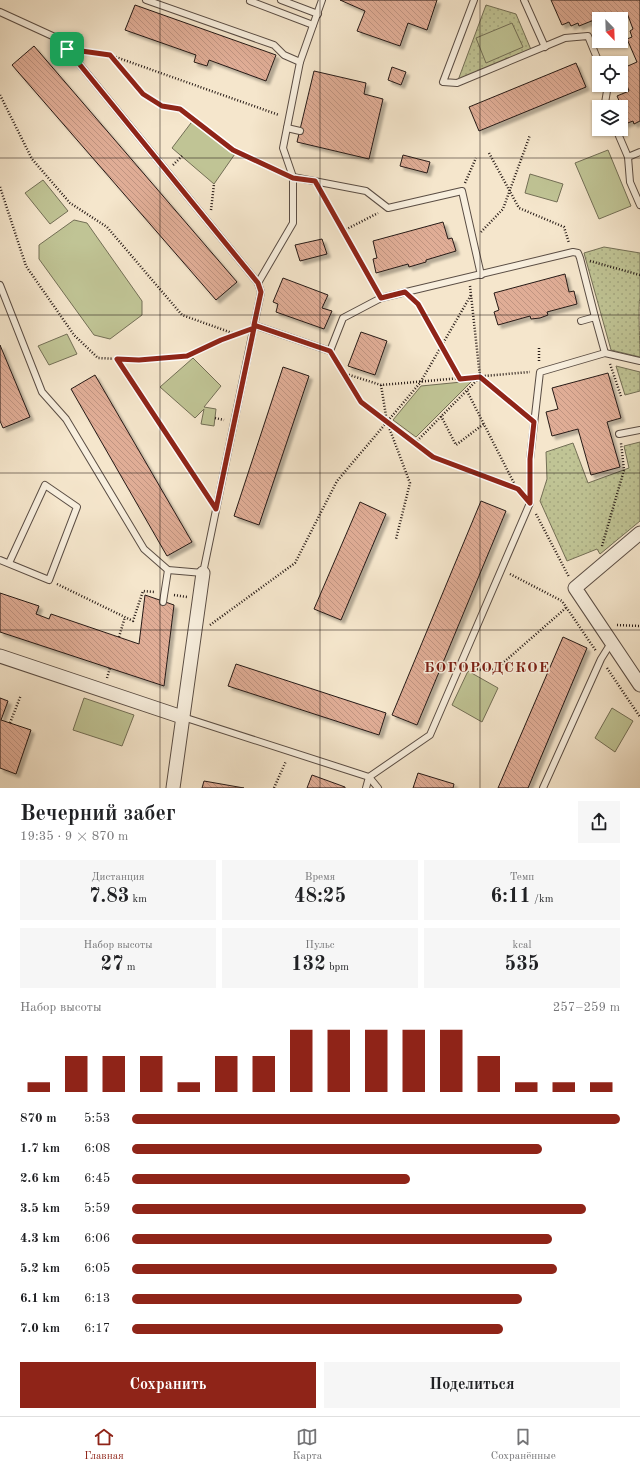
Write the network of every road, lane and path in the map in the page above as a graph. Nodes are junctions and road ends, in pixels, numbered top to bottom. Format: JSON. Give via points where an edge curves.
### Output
{"nodes":[{"id":1,"x":146,"y":0,"type":"edge"},
{"id":2,"x":281,"y":0,"type":"edge"},
{"id":3,"x":322,"y":0,"type":"edge"},
{"id":4,"x":474,"y":0,"type":"edge"},
{"id":5,"x":524,"y":0,"type":"edge"},
{"id":6,"x":250,"y":1,"type":"edge"},
{"id":7,"x":0,"y":12,"type":"edge"},
{"id":8,"x":318,"y":14,"type":"junction"},
{"id":9,"x":313,"y":25,"type":"junction"},
{"id":10,"x":545,"y":47,"type":"junction"},
{"id":11,"x":67,"y":49,"type":"junction"},
{"id":12,"x":110,"y":55,"type":"junction"},
{"id":13,"x":596,"y":56,"type":"edge"},
{"id":14,"x":300,"y":62,"type":"junction"},
{"id":15,"x":0,"y":95,"type":"edge"},
{"id":16,"x":288,"y":119,"type":"junction"},
{"id":17,"x":287,"y":128,"type":"junction"},
{"id":18,"x":300,"y":131,"type":"dead end"},
{"id":19,"x":530,"y":135,"type":"dead end"},
{"id":20,"x":619,"y":136,"type":"edge"},
{"id":21,"x":489,"y":152,"type":"dead end"},
{"id":22,"x":640,"y":152,"type":"edge"},
{"id":23,"x":628,"y":157,"type":"junction"},
{"id":24,"x":476,"y":158,"type":"dead end"},
{"id":25,"x":293,"y":178,"type":"junction"},
{"id":26,"x":315,"y":181,"type":"junction"},
{"id":27,"x":214,"y":184,"type":"dead end"},
{"id":28,"x":0,"y":187,"type":"edge"},
{"id":29,"x":462,"y":191,"type":"junction"},
{"id":30,"x":509,"y":191,"type":"junction"},
{"id":31,"x":640,"y":205,"type":"edge"},
{"id":32,"x":388,"y":208,"type":"junction"},
{"id":33,"x":209,"y":222,"type":"junction"},
{"id":34,"x":343,"y":231,"type":"junction"},
{"id":35,"x":473,"y":242,"type":"junction"},
{"id":36,"x":573,"y":252,"type":"junction"},
{"id":37,"x":580,"y":258,"type":"junction"},
{"id":38,"x":481,"y":274,"type":"junction"},
{"id":39,"x":640,"y":275,"type":"edge"},
{"id":40,"x":469,"y":277,"type":"junction"},
{"id":41,"x":258,"y":283,"type":"junction"},
{"id":42,"x":0,"y":285,"type":"edge"},
{"id":43,"x":405,"y":292,"type":"junction"},
{"id":44,"x":471,"y":295,"type":"junction"},
{"id":45,"x":381,"y":298,"type":"junction"},
{"id":46,"x":596,"y":317,"type":"junction"},
{"id":47,"x":581,"y":321,"type":"dead end"},
{"id":48,"x":254,"y":326,"type":"junction"},
{"id":49,"x":236,"y":334,"type":"junction"},
{"id":50,"x":442,"y":346,"type":"junction"},
{"id":51,"x":539,"y":348,"type":"dead end"},
{"id":52,"x":330,"y":351,"type":"junction"},
{"id":53,"x":606,"y":354,"type":"junction"},
{"id":54,"x":117,"y":359,"type":"junction"},
{"id":55,"x":640,"y":361,"type":"edge"},
{"id":56,"x":343,"y":372,"type":"junction"},
{"id":57,"x":540,"y":372,"type":"junction"},
{"id":58,"x":480,"y":377,"type":"junction"},
{"id":59,"x":460,"y":379,"type":"junction"},
{"id":60,"x":420,"y":383,"type":"junction"},
{"id":61,"x":381,"y":385,"type":"junction"},
{"id":62,"x":467,"y":391,"type":"junction"},
{"id":63,"x":621,"y":396,"type":"dead end"},
{"id":64,"x":441,"y":416,"type":"junction"},
{"id":65,"x":387,"y":422,"type":"junction"},
{"id":66,"x":534,"y":422,"type":"junction"},
{"id":67,"x":484,"y":423,"type":"junction"},
{"id":68,"x":640,"y":430,"type":"edge"},
{"id":69,"x":620,"y":434,"type":"joint"},
{"id":70,"x":415,"y":443,"type":"junction"},
{"id":71,"x":518,"y":489,"type":"junction"},
{"id":72,"x":530,"y":503,"type":"junction"},
{"id":73,"x":216,"y":509,"type":"junction"},
{"id":74,"x":640,"y":533,"type":"edge"},
{"id":75,"x":396,"y":539,"type":"dead end"},
{"id":76,"x":602,"y":547,"type":"dead end"},
{"id":77,"x":0,"y":560,"type":"edge"},
{"id":78,"x":9,"y":563,"type":"junction"},
{"id":79,"x":168,"y":570,"type":"junction"},
{"id":80,"x":502,"y":570,"type":"junction"},
{"id":81,"x":203,"y":573,"type":"junction"},
{"id":82,"x":49,"y":580,"type":"junction"},
{"id":83,"x":574,"y":588,"type":"junction"},
{"id":84,"x":165,"y":593,"type":"junction"},
{"id":85,"x":190,"y":598,"type":"dead end"},
{"id":86,"x":163,"y":602,"type":"dead end"},
{"id":87,"x":567,"y":608,"type":"junction"},
{"id":88,"x":125,"y":617,"type":"junction"},
{"id":89,"x":599,"y":625,"type":"junction"},
{"id":90,"x":640,"y":626,"type":"edge"},
{"id":91,"x":206,"y":627,"type":"dead end"},
{"id":92,"x":119,"y":637,"type":"dead end"},
{"id":93,"x":612,"y":643,"type":"junction"},
{"id":94,"x":0,"y":656,"type":"edge"},
{"id":95,"x":601,"y":659,"type":"junction"},
{"id":96,"x":460,"y":666,"type":"junction"},
{"id":97,"x":110,"y":668,"type":"dead end"},
{"id":98,"x":106,"y":684,"type":"dead end"},
{"id":99,"x":640,"y":685,"type":"edge"},
{"id":100,"x":21,"y":695,"type":"dead end"},
{"id":101,"x":182,"y":717,"type":"junction"},
{"id":102,"x":640,"y":717,"type":"edge"},
{"id":103,"x":10,"y":723,"type":"dead end"},
{"id":104,"x":290,"y":751,"type":"junction"},
{"id":105,"x":369,"y":777,"type":"junction"},
{"id":106,"x":173,"y":788,"type":"edge"},
{"id":107,"x":274,"y":788,"type":"edge"},
{"id":108,"x":366,"y":788,"type":"edge"},
{"id":109,"x":378,"y":788,"type":"edge"},
{"id":110,"x":543,"y":788,"type":"edge"}],
"edges":[{"from":1,"to":14,"type":"lane","via":[[274,45],[284,55]]},
{"from":2,"to":8,"type":"lane"},
{"from":3,"to":8,"type":"lane"},
{"from":4,"to":10,"type":"lane","via":[[443,82],[457,83]]},
{"from":5,"to":10,"type":"lane"},
{"from":6,"to":9,"type":"lane"},
{"from":7,"to":11,"type":"lane","via":[[59,39]]},
{"from":8,"to":9,"type":"lane"},
{"from":9,"to":14,"type":"lane"},
{"from":10,"to":13,"type":"lane","via":[[565,38],[588,36]]},
{"from":11,"to":12,"type":"path"},
{"from":11,"to":33,"type":"lane"},
{"from":12,"to":16,"type":"path"},
{"from":12,"to":25,"type":"path","via":[[143,94],[162,106],[180,109],[233,150]]},
{"from":14,"to":16,"type":"lane"},
{"from":15,"to":49,"type":"path","via":[[32,159],[70,203],[107,227],[182,316]]},
{"from":16,"to":17,"type":"lane"},
{"from":17,"to":18,"type":"lane"},
{"from":17,"to":25,"type":"lane","via":[[283,148]]},
{"from":19,"to":30,"type":"path"},
{"from":20,"to":23,"type":"lane"},
{"from":21,"to":30,"type":"path"},
{"from":22,"to":23,"type":"lane"},
{"from":23,"to":31,"type":"lane","via":[[630,182]]},
{"from":24,"to":29,"type":"path"},
{"from":25,"to":26,"type":"lane"},
{"from":25,"to":41,"type":"lane","via":[[293,223]]},
{"from":26,"to":32,"type":"lane","via":[[366,191]]},
{"from":26,"to":34,"type":"path"},
{"from":27,"to":33,"type":"path"},
{"from":28,"to":54,"type":"path","via":[[26,266],[45,294],[74,335],[98,358]]},
{"from":29,"to":32,"type":"lane"},
{"from":29,"to":35,"type":"lane"},
{"from":30,"to":35,"type":"path","via":[[502,209]]},
{"from":30,"to":36,"type":"path","via":[[519,208],[564,227]]},
{"from":32,"to":34,"type":"path"},
{"from":33,"to":41,"type":"lane"},
{"from":34,"to":45,"type":"path"},
{"from":35,"to":38,"type":"lane"},
{"from":36,"to":37,"type":"lane","via":[[578,253]]},
{"from":36,"to":38,"type":"lane"},
{"from":37,"to":39,"type":"path"},
{"from":37,"to":46,"type":"lane"},
{"from":38,"to":40,"type":"lane"},
{"from":40,"to":43,"type":"lane"},
{"from":40,"to":44,"type":"path"},
{"from":41,"to":48,"type":"lane","via":[[261,292]]},
{"from":42,"to":79,"type":"lane","via":[[42,392],[66,419],[144,549]]},
{"from":43,"to":45,"type":"lane"},
{"from":43,"to":50,"type":"path","via":[[418,304]]},
{"from":44,"to":50,"type":"path"},
{"from":44,"to":58,"type":"path"},
{"from":45,"to":52,"type":"lane","via":[[343,318]]},
{"from":46,"to":47,"type":"lane"},
{"from":46,"to":53,"type":"lane"},
{"from":48,"to":49,"type":"path"},
{"from":48,"to":52,"type":"lane"},
{"from":48,"to":73,"type":"lane"},
{"from":49,"to":54,"type":"path","via":[[187,356]]},
{"from":50,"to":59,"type":"path"},
{"from":50,"to":60,"type":"path"},
{"from":51,"to":57,"type":"path"},
{"from":52,"to":56,"type":"path"},
{"from":53,"to":55,"type":"lane"},
{"from":53,"to":57,"type":"lane"},
{"from":53,"to":63,"type":"path"},
{"from":54,"to":73,"type":"path"},
{"from":56,"to":61,"type":"path"},
{"from":56,"to":65,"type":"path","via":[[361,402]]},
{"from":57,"to":58,"type":"path"},
{"from":57,"to":66,"type":"lane"},
{"from":58,"to":59,"type":"path"},
{"from":58,"to":62,"type":"path"},
{"from":58,"to":66,"type":"path"},
{"from":59,"to":60,"type":"path"},
{"from":60,"to":61,"type":"path"},
{"from":60,"to":65,"type":"path"},
{"from":61,"to":65,"type":"path"},
{"from":62,"to":64,"type":"path"},
{"from":62,"to":67,"type":"path"},
{"from":64,"to":67,"type":"path","via":[[456,444]]},
{"from":64,"to":70,"type":"path"},
{"from":65,"to":70,"type":"path"},
{"from":65,"to":75,"type":"path","via":[[410,483]]},
{"from":65,"to":91,"type":"path","via":[[337,481],[295,563]]},
{"from":66,"to":72,"type":"lane","via":[[530,459]]},
{"from":67,"to":71,"type":"path"},
{"from":68,"to":69,"type":"lane"},
{"from":69,"to":76,"type":"path","via":[[624,470]]},
{"from":70,"to":71,"type":"path","via":[[433,457]]},
{"from":71,"to":72,"type":"path"},
{"from":72,"to":80,"type":"lane"},
{"from":72,"to":83,"type":"path"},
{"from":73,"to":81,"type":"lane"},
{"from":74,"to":83,"type":"street"},
{"from":77,"to":78,"type":"lane"},
{"from":78,"to":82,"type":"lane"},
{"from":78,"to":82,"type":"lane","via":[[45,485],[77,507]]},
{"from":79,"to":81,"type":"lane"},
{"from":79,"to":84,"type":"lane"},
{"from":80,"to":87,"type":"path","via":[[562,601]]},
{"from":80,"to":96,"type":"lane"},
{"from":81,"to":101,"type":"street"},
{"from":82,"to":88,"type":"path"},
{"from":83,"to":89,"type":"street"},
{"from":84,"to":85,"type":"path"},
{"from":84,"to":86,"type":"lane"},
{"from":84,"to":88,"type":"path","via":[[142,591],[133,621]]},
{"from":87,"to":95,"type":"path"},
{"from":87,"to":96,"type":"path","via":[[496,669],[481,670]]},
{"from":88,"to":92,"type":"path"},
{"from":89,"to":90,"type":"path"},
{"from":89,"to":93,"type":"street"},
{"from":93,"to":95,"type":"lane"},
{"from":93,"to":99,"type":"street"},
{"from":94,"to":101,"type":"street"},
{"from":95,"to":102,"type":"path"},
{"from":95,"to":110,"type":"lane"},
{"from":96,"to":105,"type":"lane","via":[[430,735]]},
{"from":97,"to":98,"type":"path"},
{"from":100,"to":103,"type":"path"},
{"from":101,"to":104,"type":"lane"},
{"from":101,"to":106,"type":"street"},
{"from":104,"to":105,"type":"lane"},
{"from":104,"to":107,"type":"path"},
{"from":105,"to":108,"type":"lane"},
{"from":105,"to":109,"type":"lane"}]}
